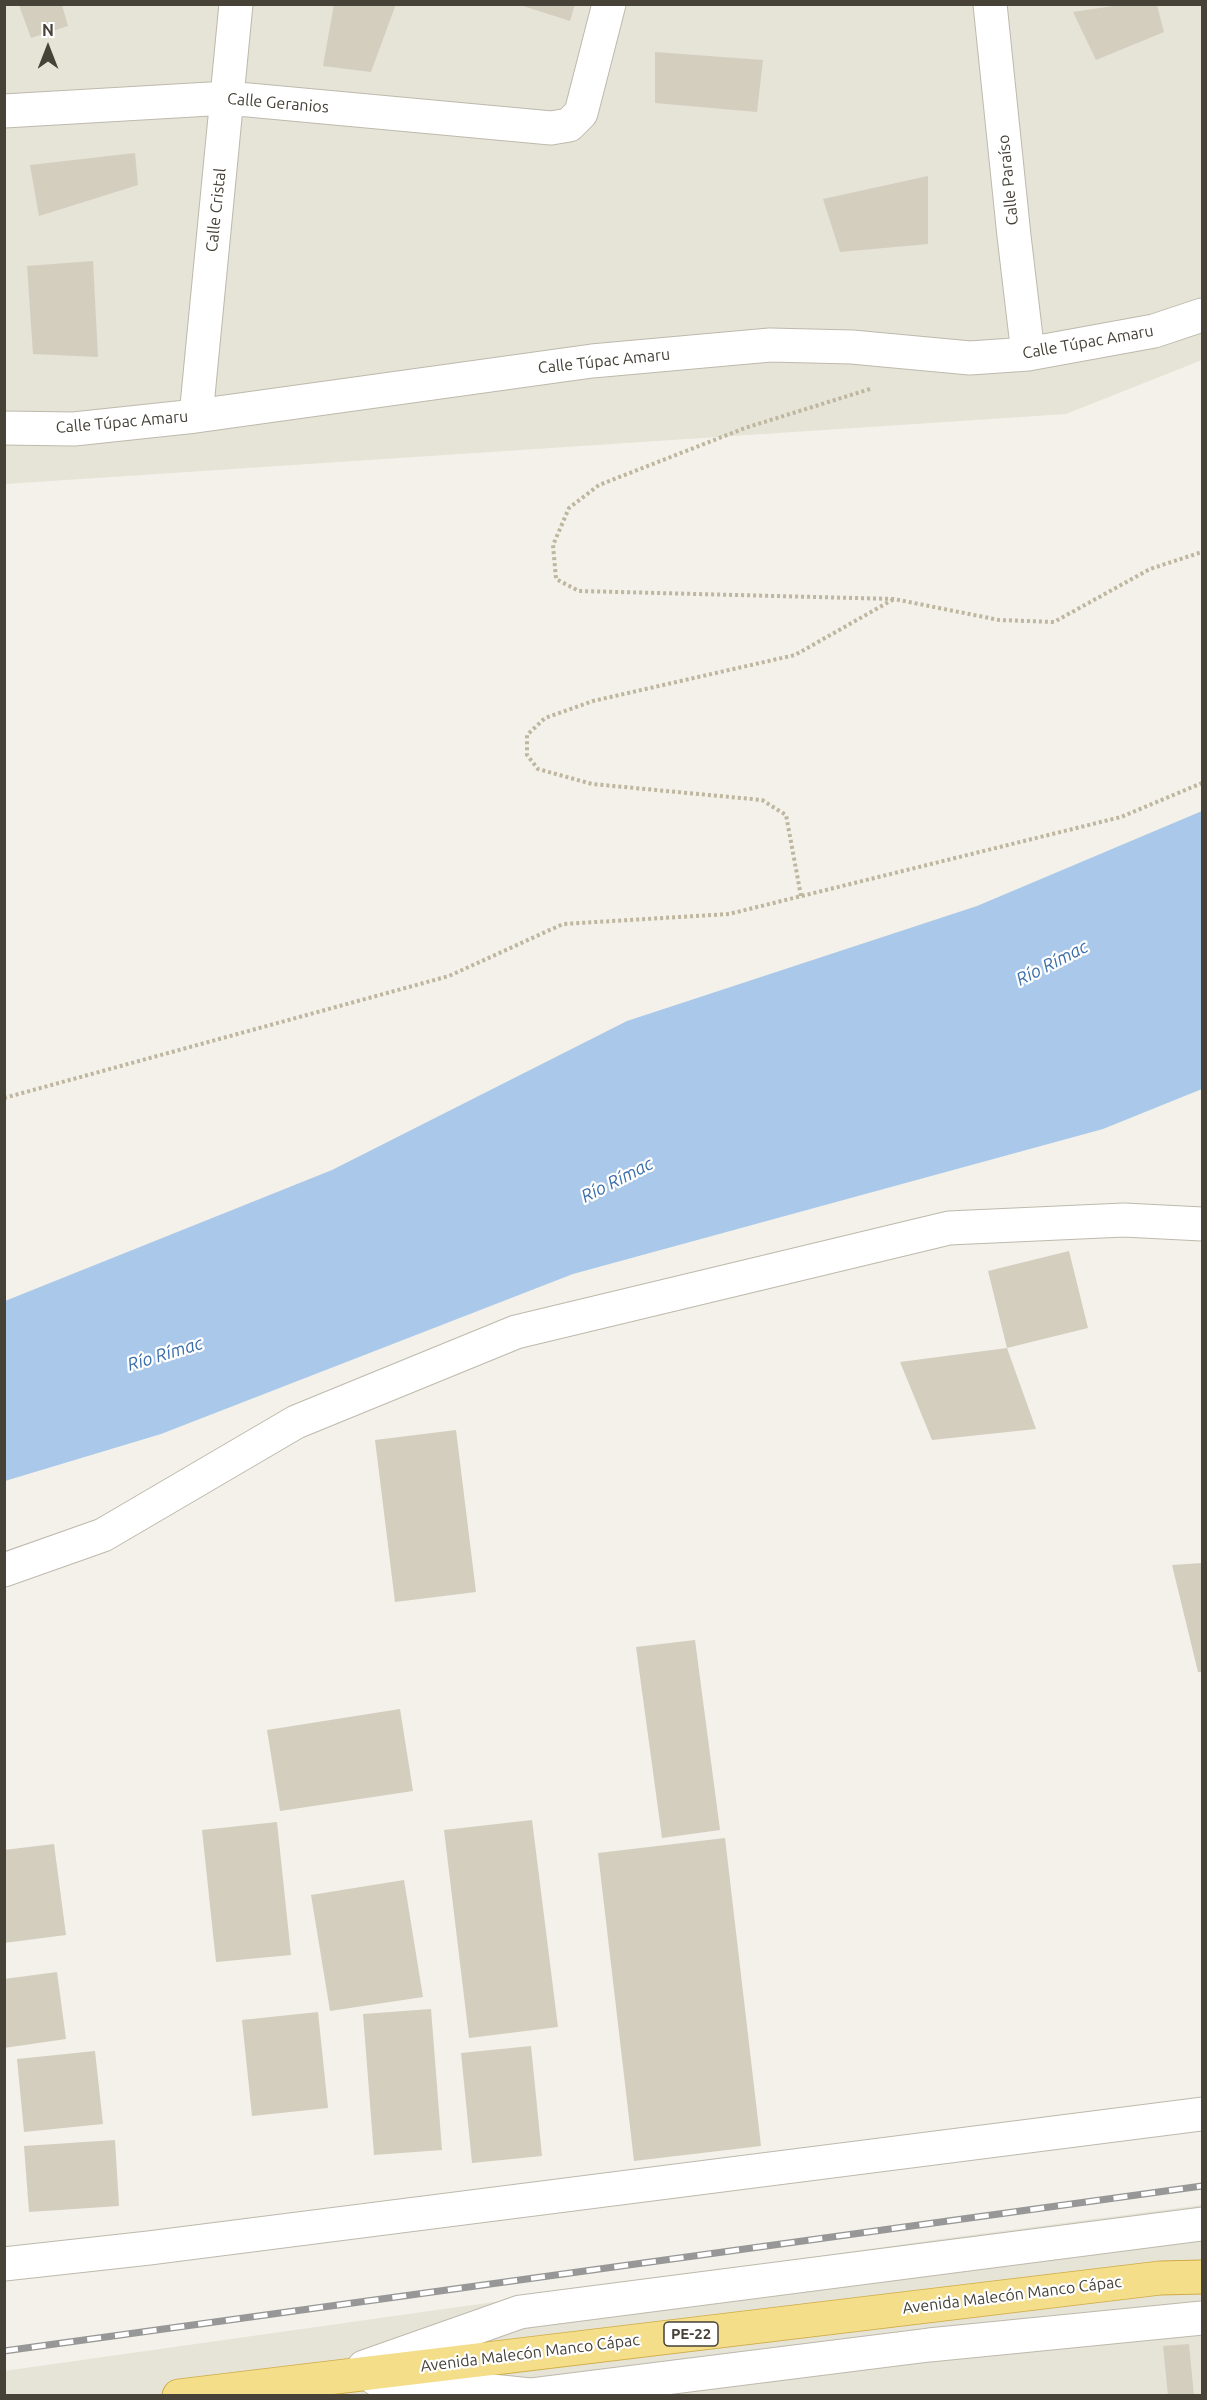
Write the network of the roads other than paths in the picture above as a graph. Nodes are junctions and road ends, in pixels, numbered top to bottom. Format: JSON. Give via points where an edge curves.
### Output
{"nodes":[{"id":1,"x":236,"y":4,"type":"edge"},
{"id":2,"x":609,"y":4,"type":"edge"},
{"id":3,"x":990,"y":4,"type":"edge"},
{"id":4,"x":227,"y":98,"type":"junction"},
{"id":5,"x":4,"y":111,"type":"edge"},
{"id":6,"x":1203,"y":315,"type":"edge"},
{"id":7,"x":1029,"y":354,"type":"junction"},
{"id":8,"x":196,"y":416,"type":"junction"},
{"id":9,"x":4,"y":428,"type":"edge"},
{"id":10,"x":1203,"y":1224,"type":"edge"},
{"id":11,"x":4,"y":1570,"type":"edge"},
{"id":12,"x":1203,"y":2114,"type":"edge"},
{"id":13,"x":1203,"y":2224,"type":"edge"},
{"id":14,"x":4,"y":2264,"type":"edge"},
{"id":15,"x":1203,"y":2277,"type":"edge"},
{"id":16,"x":1203,"y":2318,"type":"edge"},
{"id":17,"x":341,"y":2376,"type":"junction"},
{"id":18,"x":179,"y":2396,"type":"edge"}],
"edges":[{"from":1,"to":4,"type":"street","name":"Calle Cristal"},
{"from":2,"to":4,"type":"street","name":"Calle Geranios","via":[[581,113],[569,125],[551,128]]},
{"from":3,"to":7,"type":"street","name":"Calle Paraíso"},
{"from":4,"to":5,"type":"street","name":"Calle Geranios"},
{"from":4,"to":8,"type":"street","name":"Calle Cristal"},
{"from":6,"to":7,"type":"street","name":"Calle Túpac Amaru","via":[[1154,331]]},
{"from":7,"to":8,"type":"street","name":"Calle Túpac Amaru","via":[[970,358],[852,347],[770,345],[592,361]]},
{"from":8,"to":9,"type":"street","name":"Calle Túpac Amaru","via":[[74,429]]},
{"from":10,"to":11,"type":"street","via":[[1124,1220],[949,1228],[516,1332],[296,1422],[103,1535]]},
{"from":12,"to":14,"type":"street"},
{"from":13,"to":17,"type":"street","via":[[520,2312]]},
{"from":15,"to":17,"type":"highway","name":"Avenida Malecón Manco Cápac","number":"PE-22","via":[[1160,2278]]},
{"from":16,"to":17,"type":"street","via":[[929,2345],[530,2395]]},
{"from":17,"to":18,"type":"highway","name":"Avenida Malecón Manco Cápac","number":"PE-22"}]}
